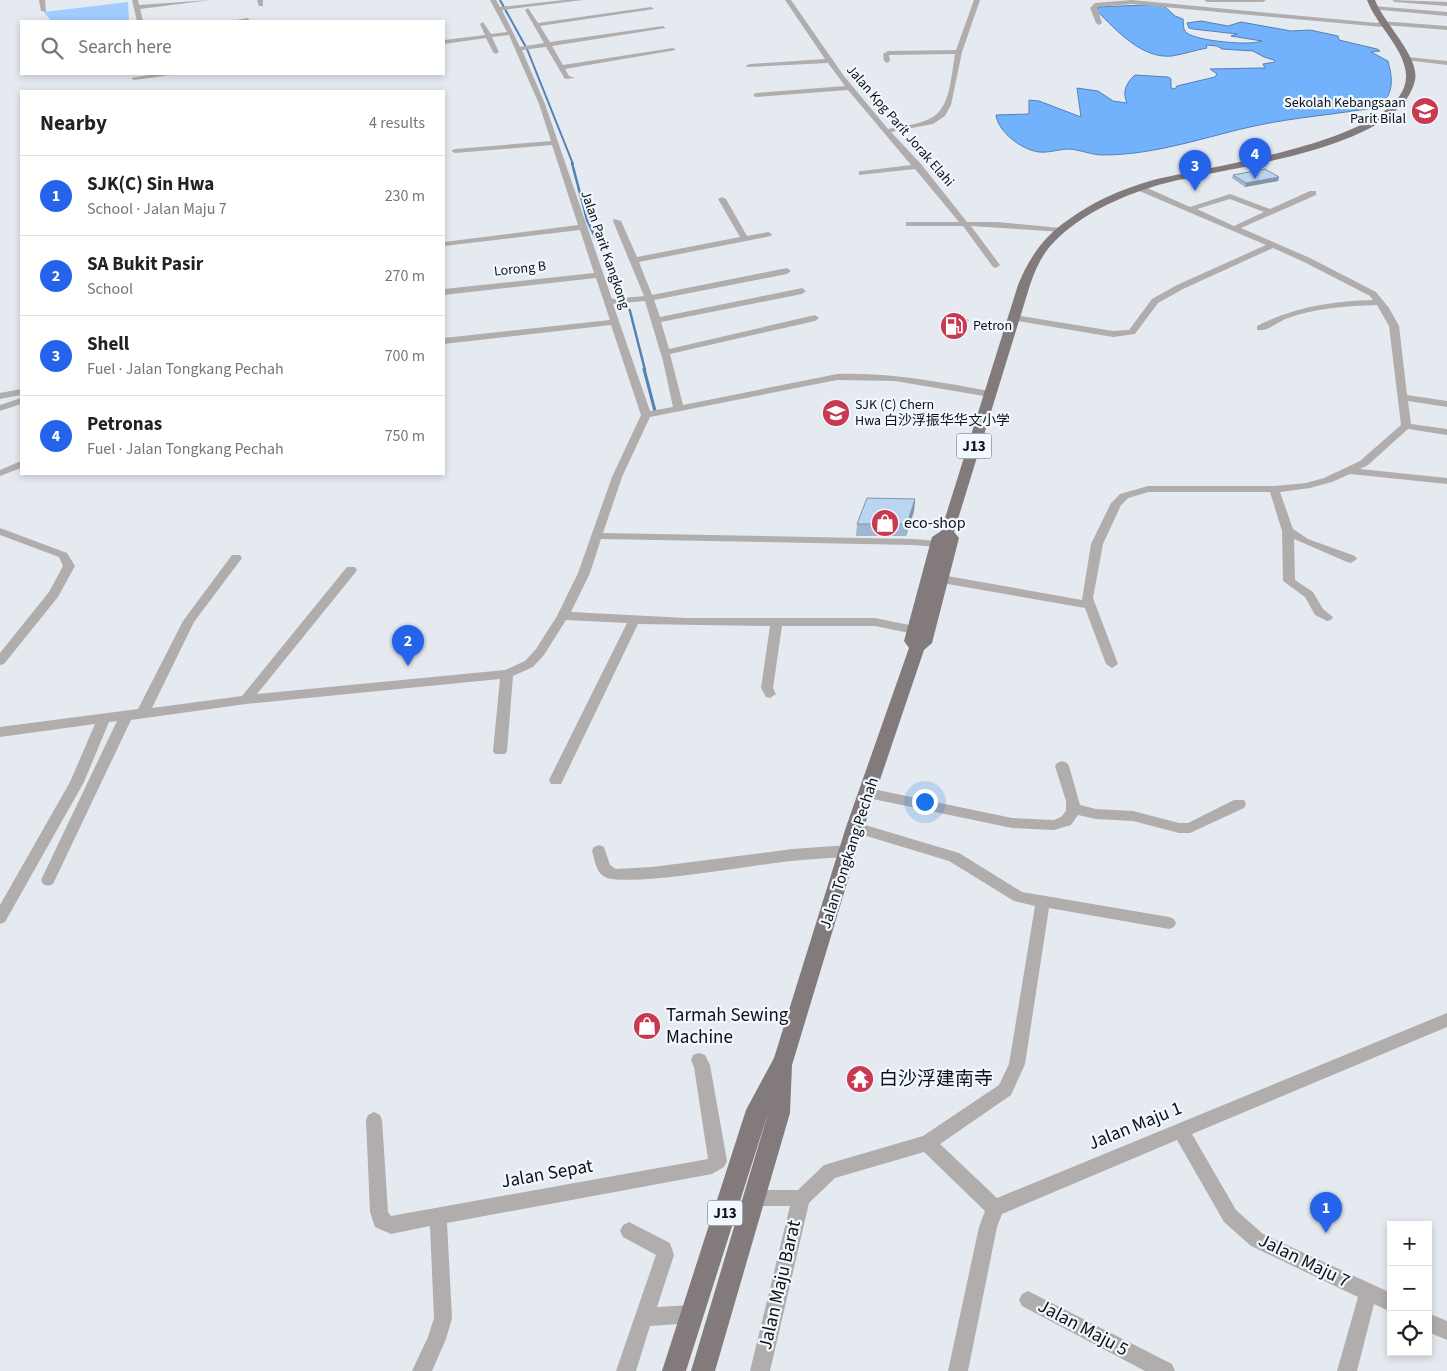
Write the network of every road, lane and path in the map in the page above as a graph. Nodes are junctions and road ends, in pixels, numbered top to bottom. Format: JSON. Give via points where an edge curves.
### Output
{"nodes":[{"id":1,"x":42,"y":0,"type":"edge"},
{"id":2,"x":135,"y":0,"type":"edge"},
{"id":3,"x":208,"y":0,"type":"edge"},
{"id":4,"x":493,"y":0,"type":"edge"},
{"id":5,"x":580,"y":0,"type":"edge"},
{"id":6,"x":788,"y":0,"type":"edge"},
{"id":7,"x":977,"y":0,"type":"edge"},
{"id":8,"x":1206,"y":0,"type":"edge"},
{"id":9,"x":1263,"y":0,"type":"edge"},
{"id":10,"x":1394,"y":0,"type":"edge"},
{"id":11,"x":1372,"y":4,"type":"edge"},
{"id":12,"x":1447,"y":4,"type":"edge"},
{"id":13,"x":138,"y":7,"type":"junction"},
{"id":14,"x":504,"y":9,"type":"junction"},
{"id":15,"x":651,"y":9,"type":"dead end"},
{"id":16,"x":528,"y":10,"type":"dead end"},
{"id":17,"x":44,"y":11,"type":"dead end"},
{"id":18,"x":1447,"y":14,"type":"edge"},
{"id":19,"x":140,"y":20,"type":"edge"},
{"id":20,"x":1099,"y":23,"type":"dead end"},
{"id":21,"x":483,"y":24,"type":"dead end"},
{"id":22,"x":1381,"y":24,"type":"junction"},
{"id":23,"x":536,"y":25,"type":"junction"},
{"id":24,"x":663,"y":28,"type":"dead end"},
{"id":25,"x":1447,"y":28,"type":"edge"},
{"id":26,"x":511,"y":32,"type":"junction"},
{"id":27,"x":489,"y":37,"type":"junction"},
{"id":28,"x":445,"y":42,"type":"edge"},
{"id":29,"x":549,"y":44,"type":"junction"},
{"id":30,"x":520,"y":48,"type":"junction"},
{"id":31,"x":673,"y":50,"type":"dead end"},
{"id":32,"x":496,"y":52,"type":"dead end"},
{"id":33,"x":959,"y":52,"type":"junction"},
{"id":34,"x":1408,"y":59,"type":"junction"},
{"id":35,"x":825,"y":61,"type":"junction"},
{"id":36,"x":887,"y":61,"type":"dead end"},
{"id":37,"x":1447,"y":63,"type":"edge"},
{"id":38,"x":749,"y":66,"type":"dead end"},
{"id":39,"x":562,"y":67,"type":"junction"},
{"id":40,"x":164,"y":75,"type":"edge"},
{"id":41,"x":134,"y":78,"type":"dead end"},
{"id":42,"x":572,"y":78,"type":"dead end"},
{"id":43,"x":846,"y":88,"type":"junction"},
{"id":44,"x":756,"y":95,"type":"dead end"},
{"id":45,"x":886,"y":131,"type":"junction"},
{"id":46,"x":555,"y":143,"type":"junction"},
{"id":47,"x":454,"y":151,"type":"dead end"},
{"id":48,"x":918,"y":166,"type":"junction"},
{"id":49,"x":862,"y":173,"type":"dead end"},
{"id":50,"x":1140,"y":188,"type":"junction"},
{"id":51,"x":1313,"y":193,"type":"dead end"},
{"id":52,"x":722,"y":199,"type":"dead end"},
{"id":53,"x":1190,"y":208,"type":"junction"},
{"id":54,"x":1270,"y":212,"type":"junction"},
{"id":55,"x":617,"y":221,"type":"dead end"},
{"id":56,"x":967,"y":223,"type":"junction"},
{"id":57,"x":909,"y":224,"type":"dead end"},
{"id":58,"x":584,"y":227,"type":"junction"},
{"id":59,"x":1235,"y":228,"type":"junction"},
{"id":60,"x":1061,"y":230,"type":"junction"},
{"id":61,"x":768,"y":234,"type":"dead end"},
{"id":62,"x":745,"y":239,"type":"junction"},
{"id":63,"x":445,"y":244,"type":"edge"},
{"id":64,"x":1274,"y":246,"type":"junction"},
{"id":65,"x":636,"y":260,"type":"junction"},
{"id":66,"x":996,"y":265,"type":"dead end"},
{"id":67,"x":787,"y":272,"type":"dead end"},
{"id":68,"x":600,"y":274,"type":"junction"},
{"id":69,"x":802,"y":291,"type":"dead end"},
{"id":70,"x":445,"y":292,"type":"edge"},
{"id":71,"x":650,"y":298,"type":"junction"},
{"id":72,"x":614,"y":301,"type":"junction"},
{"id":73,"x":1380,"y":302,"type":"junction"},
{"id":74,"x":815,"y":318,"type":"dead end"},
{"id":75,"x":1014,"y":318,"type":"junction"},
{"id":76,"x":658,"y":320,"type":"junction"},
{"id":77,"x":616,"y":322,"type":"junction"},
{"id":78,"x":1260,"y":328,"type":"dead end"},
{"id":79,"x":445,"y":341,"type":"edge"},
{"id":80,"x":667,"y":352,"type":"junction"},
{"id":81,"x":20,"y":392,"type":"edge"},
{"id":82,"x":990,"y":394,"type":"junction"},
{"id":83,"x":0,"y":396,"type":"edge"},
{"id":84,"x":1402,"y":397,"type":"junction"},
{"id":85,"x":20,"y":401,"type":"edge"},
{"id":86,"x":1447,"y":404,"type":"edge"},
{"id":87,"x":0,"y":408,"type":"edge"},
{"id":88,"x":679,"y":410,"type":"junction"},
{"id":89,"x":646,"y":415,"type":"junction"},
{"id":90,"x":1406,"y":426,"type":"junction"},
{"id":91,"x":1447,"y":432,"type":"edge"},
{"id":92,"x":20,"y":464,"type":"edge"},
{"id":93,"x":1351,"y":471,"type":"junction"},
{"id":94,"x":1,"y":472,"type":"edge"},
{"id":95,"x":1447,"y":481,"type":"edge"},
{"id":96,"x":1274,"y":489,"type":"junction"},
{"id":97,"x":0,"y":531,"type":"edge"},
{"id":98,"x":1288,"y":531,"type":"junction"},
{"id":99,"x":598,"y":536,"type":"junction"},
{"id":100,"x":945,"y":541,"type":"junction"},
{"id":101,"x":236,"y":558,"type":"dead end"},
{"id":102,"x":1351,"y":559,"type":"dead end"},
{"id":103,"x":351,"y":570,"type":"dead end"},
{"id":104,"x":942,"y":579,"type":"junction"},
{"id":105,"x":1088,"y":605,"type":"junction"},
{"id":106,"x":563,"y":616,"type":"junction"},
{"id":107,"x":1327,"y":617,"type":"dead end"},
{"id":108,"x":634,"y":620,"type":"junction"},
{"id":109,"x":777,"y":621,"type":"junction"},
{"id":110,"x":920,"y":637,"type":"junction"},
{"id":111,"x":0,"y":660,"type":"edge"},
{"id":112,"x":1112,"y":664,"type":"dead end"},
{"id":113,"x":507,"y":674,"type":"junction"},
{"id":114,"x":770,"y":694,"type":"dead end"},
{"id":115,"x":246,"y":700,"type":"junction"},
{"id":116,"x":143,"y":712,"type":"junction"},
{"id":117,"x":128,"y":714,"type":"junction"},
{"id":118,"x":105,"y":717,"type":"junction"},
{"id":119,"x":0,"y":732,"type":"edge"},
{"id":120,"x":500,"y":751,"type":"dead end"},
{"id":121,"x":1062,"y":766,"type":"dead end"},
{"id":122,"x":556,"y":780,"type":"dead end"},
{"id":123,"x":868,"y":793,"type":"junction"},
{"id":124,"x":1239,"y":804,"type":"dead end"},
{"id":125,"x":1074,"y":808,"type":"junction"},
{"id":126,"x":855,"y":827,"type":"junction"},
{"id":127,"x":600,"y":851,"type":"dead end"},
{"id":128,"x":848,"y":851,"type":"junction"},
{"id":129,"x":48,"y":880,"type":"dead end"},
{"id":130,"x":1043,"y":902,"type":"junction"},
{"id":131,"x":0,"y":918,"type":"edge"},
{"id":132,"x":1169,"y":923,"type":"dead end"},
{"id":133,"x":1447,"y":1020,"type":"edge"},
{"id":134,"x":699,"y":1060,"type":"dead end"},
{"id":135,"x":784,"y":1060,"type":"junction"},
{"id":136,"x":374,"y":1120,"type":"dead end"},
{"id":137,"x":1180,"y":1131,"type":"junction"},
{"id":138,"x":927,"y":1143,"type":"junction"},
{"id":139,"x":718,"y":1161,"type":"junction"},
{"id":140,"x":735,"y":1181,"type":"junction"},
{"id":141,"x":754,"y":1198,"type":"junction"},
{"id":142,"x":801,"y":1198,"type":"junction"},
{"id":143,"x":995,"y":1208,"type":"junction"},
{"id":144,"x":438,"y":1215,"type":"junction"},
{"id":145,"x":629,"y":1231,"type":"dead end"},
{"id":146,"x":1368,"y":1292,"type":"junction"},
{"id":147,"x":1028,"y":1300,"type":"dead end"},
{"id":148,"x":1387,"y":1301,"type":"edge"},
{"id":149,"x":692,"y":1314,"type":"junction"},
{"id":150,"x":644,"y":1317,"type":"junction"},
{"id":151,"x":1432,"y":1324,"type":"edge"},
{"id":152,"x":1447,"y":1331,"type":"edge"},
{"id":153,"x":422,"y":1371,"type":"edge"},
{"id":154,"x":626,"y":1371,"type":"edge"},
{"id":155,"x":674,"y":1371,"type":"edge"},
{"id":156,"x":702,"y":1371,"type":"edge"},
{"id":157,"x":760,"y":1371,"type":"edge"},
{"id":158,"x":958,"y":1371,"type":"edge"},
{"id":159,"x":1165,"y":1371,"type":"edge"},
{"id":160,"x":1347,"y":1371,"type":"edge"}],
"edges":[{"from":1,"to":17,"type":"street"},
{"from":2,"to":13,"type":"street"},
{"from":3,"to":13,"type":"street"},
{"from":4,"to":14,"type":"street","name":"Jalan Parit Kangkong"},
{"from":5,"to":14,"type":"street"},
{"from":6,"to":35,"type":"street","name":"Jalan Kpg Parit Jorak Elahi"},
{"from":7,"to":33,"type":"street"},
{"from":8,"to":9,"type":"street"},
{"from":10,"to":12,"type":"street"},
{"from":11,"to":18,"type":"street"},
{"from":11,"to":22,"type":"main road"},
{"from":13,"to":19,"type":"street"},
{"from":14,"to":26,"type":"street","name":"Jalan Parit Kangkong"},
{"from":15,"to":23,"type":"street"},
{"from":16,"to":23,"type":"street"},
{"from":20,"to":22,"type":"street","via":[[1094,5],[1132,2]]},
{"from":21,"to":27,"type":"street"},
{"from":22,"to":25,"type":"street"},
{"from":22,"to":34,"type":"main road"},
{"from":23,"to":29,"type":"street"},
{"from":24,"to":29,"type":"street"},
{"from":26,"to":27,"type":"street"},
{"from":26,"to":30,"type":"street","name":"Jalan Parit Kangkong"},
{"from":27,"to":28,"type":"street"},
{"from":27,"to":32,"type":"street"},
{"from":29,"to":30,"type":"street"},
{"from":29,"to":39,"type":"street"},
{"from":30,"to":46,"type":"street","name":"Jalan Parit Kangkong"},
{"from":31,"to":39,"type":"street"},
{"from":33,"to":36,"type":"street","via":[[888,53],[885,55]]},
{"from":33,"to":45,"type":"street","via":[[948,106],[941,116],[930,122]]},
{"from":34,"to":37,"type":"street"},
{"from":34,"to":50,"type":"main road","name":"Jalan Tongkang Pechah","number":"J13","via":[[1411,82],[1404,100],[1367,127],[1314,147],[1184,175]]},
{"from":35,"to":38,"type":"street"},
{"from":35,"to":43,"type":"street","name":"Jalan Kpg Parit Jorak Elahi"},
{"from":39,"to":42,"type":"street","via":[[567,78]]},
{"from":40,"to":41,"type":"street"},
{"from":43,"to":44,"type":"street"},
{"from":43,"to":45,"type":"street","name":"Jalan Kpg Parit Jorak Elahi"},
{"from":45,"to":48,"type":"street","name":"Jalan Kpg Parit Jorak Elahi"},
{"from":46,"to":47,"type":"street"},
{"from":46,"to":58,"type":"street","name":"Jalan Parit Kangkong"},
{"from":48,"to":49,"type":"street"},
{"from":48,"to":56,"type":"street","name":"Jalan Kpg Parit Jorak Elahi"},
{"from":50,"to":53,"type":"street"},
{"from":50,"to":60,"type":"main road","name":"Jalan Tongkang Pechah","number":"J13"},
{"from":51,"to":54,"type":"street"},
{"from":52,"to":62,"type":"street"},
{"from":53,"to":54,"type":"street","via":[[1230,196]]},
{"from":53,"to":59,"type":"street"},
{"from":54,"to":59,"type":"street"},
{"from":55,"to":65,"type":"street"},
{"from":56,"to":57,"type":"street"},
{"from":56,"to":60,"type":"street"},
{"from":56,"to":66,"type":"street","name":"Jalan Kpg Parit Jorak Elahi"},
{"from":58,"to":63,"type":"street"},
{"from":58,"to":68,"type":"street","name":"Jalan Parit Kangkong"},
{"from":59,"to":64,"type":"street"},
{"from":60,"to":75,"type":"main road","name":"Jalan Tongkang Pechah","number":"J13","via":[[1029,271]]},
{"from":61,"to":62,"type":"street"},
{"from":62,"to":65,"type":"street"},
{"from":64,"to":73,"type":"street","via":[[1357,284]]},
{"from":64,"to":75,"type":"street","via":[[1155,301],[1132,332],[1114,334]]},
{"from":65,"to":71,"type":"street"},
{"from":67,"to":71,"type":"street"},
{"from":68,"to":70,"type":"street","name":"Lorong B"},
{"from":68,"to":72,"type":"street","name":"Jalan Parit Kangkong"},
{"from":69,"to":76,"type":"street"},
{"from":71,"to":72,"type":"street"},
{"from":71,"to":76,"type":"street"},
{"from":72,"to":77,"type":"street","name":"Jalan Parit Kangkong"},
{"from":73,"to":78,"type":"street","via":[[1344,302],[1312,307],[1279,317]]},
{"from":73,"to":84,"type":"street","via":[[1394,326]]},
{"from":74,"to":80,"type":"street"},
{"from":75,"to":82,"type":"main road","name":"Jalan Tongkang Pechah","number":"J13"},
{"from":76,"to":80,"type":"street"},
{"from":77,"to":79,"type":"street"},
{"from":77,"to":89,"type":"street","name":"Jalan Parit Kangkong"},
{"from":80,"to":88,"type":"street"},
{"from":81,"to":83,"type":"street"},
{"from":82,"to":88,"type":"street","via":[[889,378],[854,376]]},
{"from":82,"to":100,"type":"main road","name":"Jalan Tongkang Pechah","number":"J13"},
{"from":84,"to":86,"type":"street"},
{"from":84,"to":90,"type":"street"},
{"from":85,"to":87,"type":"street"},
{"from":88,"to":89,"type":"street"},
{"from":89,"to":99,"type":"street","via":[[617,477]]},
{"from":90,"to":91,"type":"street"},
{"from":90,"to":93,"type":"street"},
{"from":92,"to":94,"type":"street"},
{"from":93,"to":95,"type":"street"},
{"from":93,"to":96,"type":"street","via":[[1306,486]]},
{"from":96,"to":98,"type":"street"},
{"from":96,"to":105,"type":"street","via":[[1148,489],[1124,496],[1116,503],[1096,544]]},
{"from":97,"to":111,"type":"street","via":[[64,555],[69,566],[58,589],[37,618]]},
{"from":98,"to":102,"type":"street","via":[[1304,541]]},
{"from":98,"to":107,"type":"street","via":[[1289,581],[1309,595],[1319,612]]},
{"from":99,"to":100,"type":"street"},
{"from":99,"to":106,"type":"street"},
{"from":100,"to":104,"type":"main road","name":"Jalan Tongkang Pechah","number":"J13"},
{"from":100,"to":110,"type":"main road","name":"Jalan Tongkang Pechah","number":"J13"},
{"from":101,"to":116,"type":"street","via":[[189,622]]},
{"from":103,"to":115,"type":"street"},
{"from":104,"to":105,"type":"street"},
{"from":104,"to":110,"type":"main road","name":"Jalan Tongkang Pechah","number":"J13"},
{"from":105,"to":112,"type":"street"},
{"from":106,"to":108,"type":"street"},
{"from":106,"to":113,"type":"street","via":[[529,664]]},
{"from":108,"to":109,"type":"street"},
{"from":108,"to":122,"type":"street"},
{"from":109,"to":110,"type":"street","via":[[875,622]]},
{"from":109,"to":114,"type":"street","via":[[766,688]]},
{"from":110,"to":123,"type":"main road","name":"Jalan Tongkang Pechah","number":"J13"},
{"from":113,"to":115,"type":"street"},
{"from":113,"to":120,"type":"street"},
{"from":115,"to":116,"type":"street"},
{"from":116,"to":117,"type":"street"},
{"from":117,"to":118,"type":"street"},
{"from":117,"to":129,"type":"street"},
{"from":118,"to":119,"type":"street"},
{"from":118,"to":131,"type":"street","via":[[77,782]]},
{"from":121,"to":125,"type":"street"},
{"from":123,"to":125,"type":"street","via":[[1012,823],[1054,825],[1066,821]]},
{"from":123,"to":126,"type":"main road","name":"Jalan Tongkang Pechah","number":"J13"},
{"from":124,"to":125,"type":"street","via":[[1190,828]]},
{"from":126,"to":128,"type":"main road","name":"Jalan Tongkang Pechah","number":"J13"},
{"from":126,"to":130,"type":"street","via":[[954,857],[1020,897]]},
{"from":127,"to":128,"type":"street","via":[[604,868],[616,875]]},
{"from":128,"to":135,"type":"main road","name":"Jalan Tongkang Pechah","number":"J13"},
{"from":130,"to":132,"type":"street"},
{"from":130,"to":138,"type":"street","via":[[1017,1064],[1004,1090]]},
{"from":133,"to":137,"type":"street","name":"Jalan Maju 1"},
{"from":134,"to":139,"type":"street"},
{"from":135,"to":140,"type":"main road","name":"Jalan Tongkang Pechah","number":"J13","via":[[757,1110]]},
{"from":135,"to":141,"type":"main road","name":"Jalan Tongkang Pechah","number":"J13","via":[[779,1113]]},
{"from":136,"to":144,"type":"street","name":"Jalan Sepat","via":[[381,1221],[391,1225]]},
{"from":137,"to":143,"type":"street","name":"Jalan Maju 1"},
{"from":137,"to":146,"type":"street","name":"Jalan Maju 7","via":[[1230,1216],[1257,1240]]},
{"from":138,"to":142,"type":"street","via":[[830,1171]]},
{"from":138,"to":143,"type":"street"},
{"from":139,"to":140,"type":"street"},
{"from":139,"to":144,"type":"street","name":"Jalan Sepat","via":[[712,1166]]},
{"from":140,"to":149,"type":"main road","name":"Jalan Tongkang Pechah","number":"J13"},
{"from":141,"to":142,"type":"street"},
{"from":141,"to":156,"type":"main road","name":"Jalan Tongkang Pechah","number":"J13"},
{"from":142,"to":157,"type":"street","name":"Jalan Maju Barat"},
{"from":143,"to":158,"type":"street","via":[[988,1227]]},
{"from":144,"to":153,"type":"street","via":[[443,1318]]},
{"from":145,"to":150,"type":"street","via":[[665,1252]]},
{"from":146,"to":148,"type":"street","name":"Jalan Maju 7"},
{"from":146,"to":160,"type":"street"},
{"from":147,"to":159,"type":"street","name":"Jalan Maju 5"},
{"from":149,"to":150,"type":"street"},
{"from":149,"to":155,"type":"main road","name":"Jalan Tongkang Pechah","number":"J13"},
{"from":150,"to":154,"type":"street"},
{"from":151,"to":152,"type":"street"}]}
